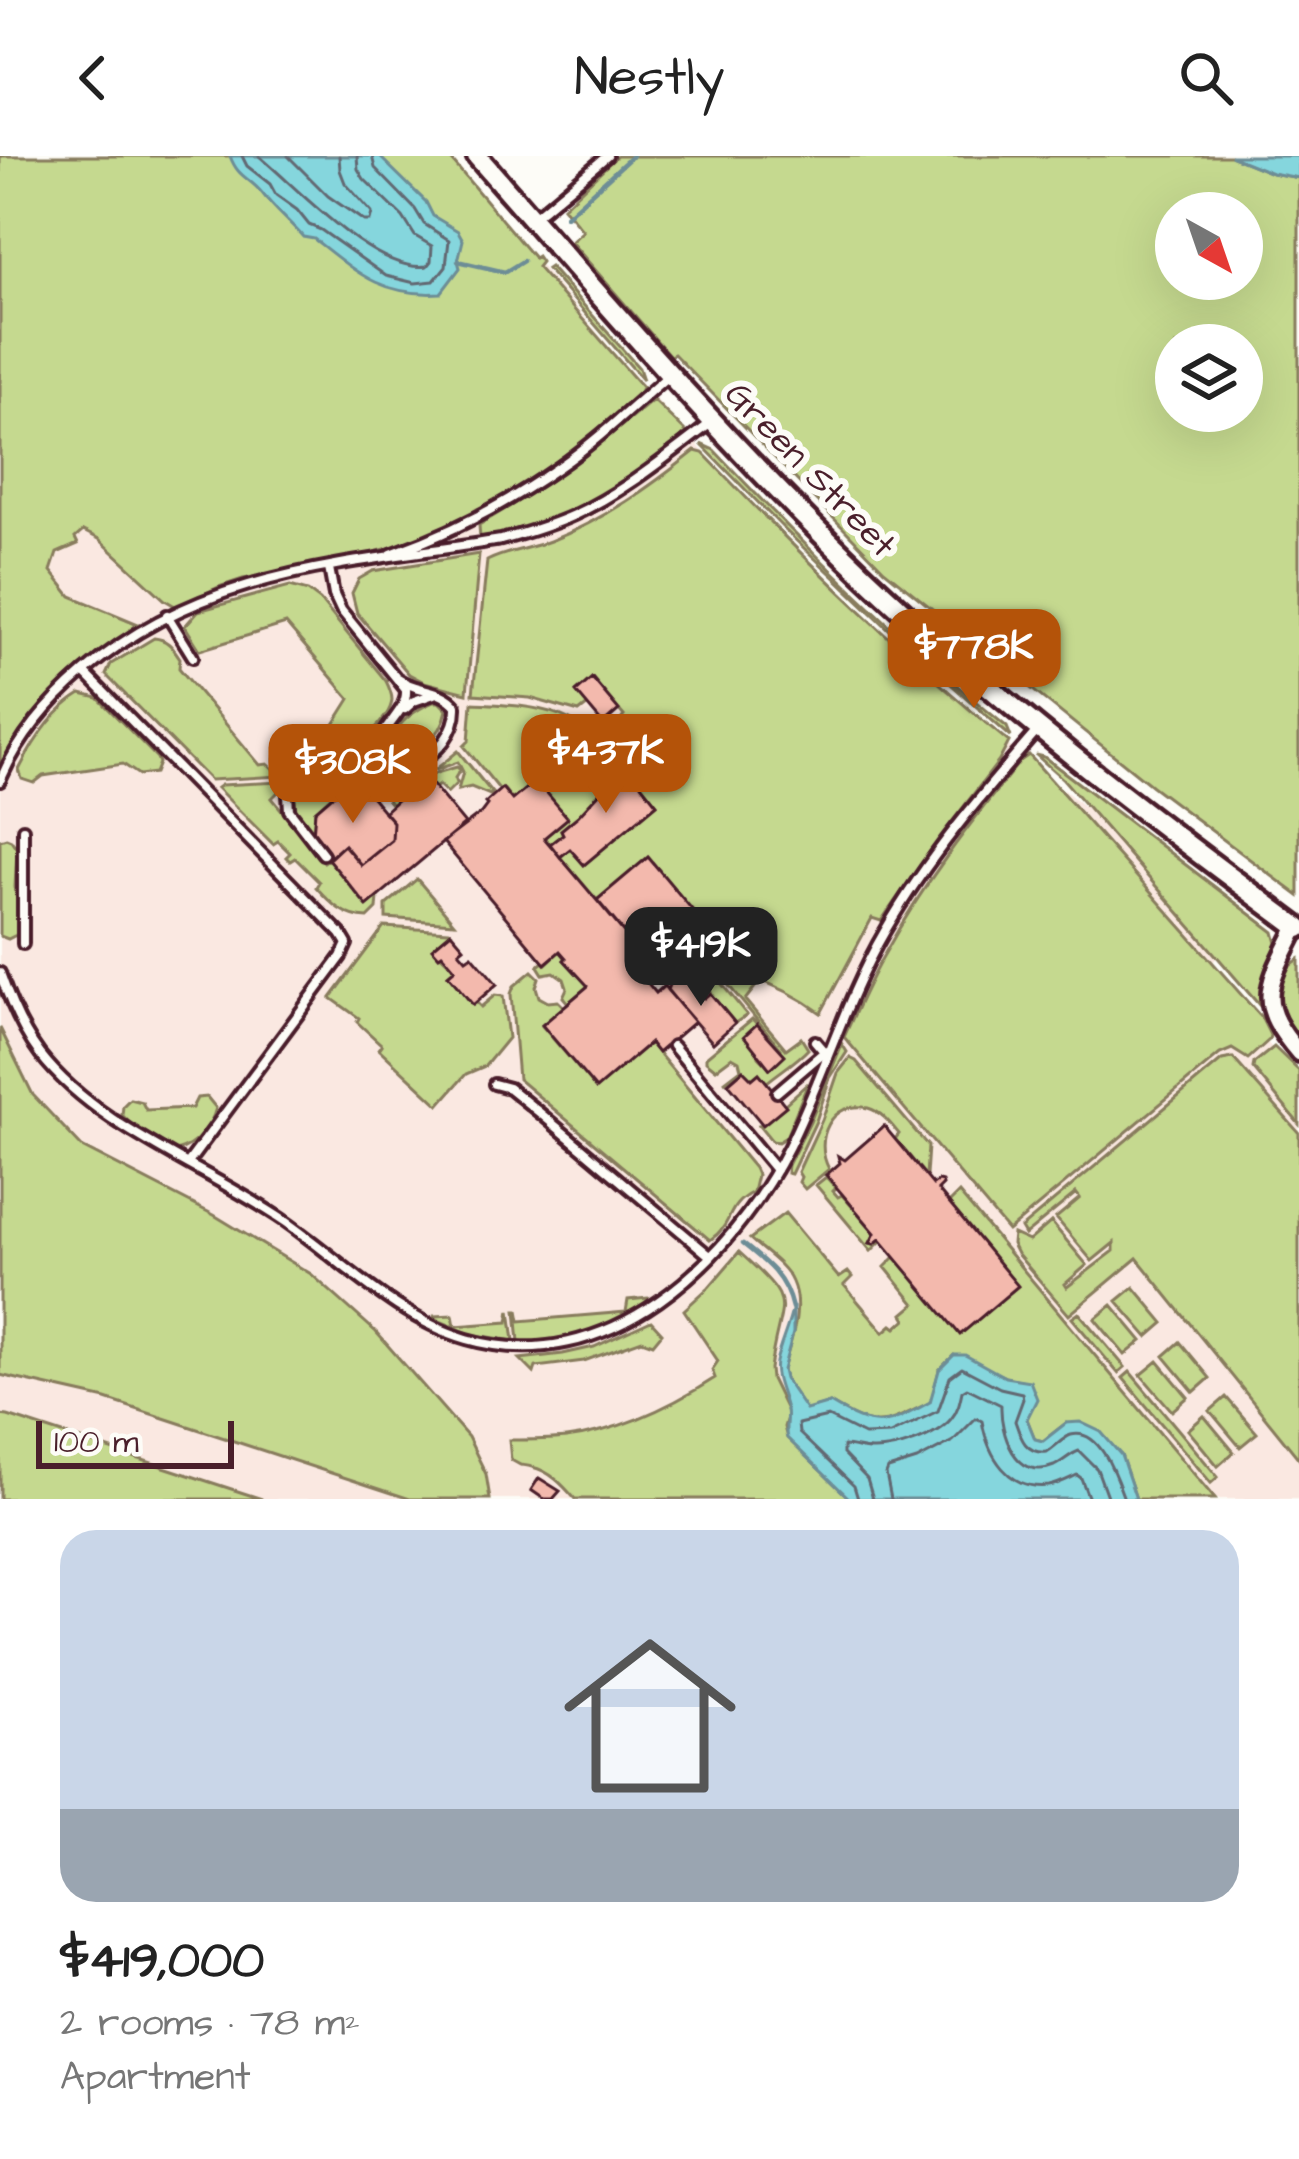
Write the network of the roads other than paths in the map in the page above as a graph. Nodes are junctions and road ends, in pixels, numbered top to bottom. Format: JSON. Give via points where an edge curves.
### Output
{"nodes":[{"id":1,"x":477,"y":156,"type":"edge"},
{"id":2,"x":607,"y":156,"type":"edge"},
{"id":3,"x":532,"y":219,"type":"junction"},
{"id":4,"x":671,"y":373,"type":"junction"},
{"id":5,"x":714,"y":421,"type":"junction"},
{"id":6,"x":373,"y":561,"type":"junction"},
{"id":7,"x":329,"y":568,"type":"junction"},
{"id":8,"x":167,"y":615,"type":"junction"},
{"id":9,"x":193,"y":657,"type":"dead end"},
{"id":10,"x":84,"y":672,"type":"junction"},
{"id":11,"x":398,"y":679,"type":"junction"},
{"id":12,"x":441,"y":694,"type":"junction"},
{"id":13,"x":400,"y":713,"type":"junction"},
{"id":14,"x":1038,"y":730,"type":"junction"},
{"id":15,"x":379,"y":740,"type":"junction"},
{"id":16,"x":313,"y":744,"type":"dead end"},
{"id":17,"x":348,"y":759,"type":"junction"},
{"id":18,"x":328,"y":761,"type":"junction"},
{"id":19,"x":394,"y":763,"type":"junction"},
{"id":20,"x":0,"y":781,"type":"edge"},
{"id":21,"x":22,"y":829,"type":"dead end"},
{"id":22,"x":323,"y":854,"type":"dead end"},
{"id":23,"x":1298,"y":928,"type":"edge"},
{"id":24,"x":23,"y":944,"type":"dead end"},
{"id":25,"x":0,"y":974,"type":"edge"},
{"id":26,"x":815,"y":1041,"type":"dead end"},
{"id":27,"x":673,"y":1046,"type":"dead end"},
{"id":28,"x":1299,"y":1053,"type":"edge"},
{"id":29,"x":826,"y":1054,"type":"junction"},
{"id":30,"x":494,"y":1084,"type":"dead end"},
{"id":31,"x":777,"y":1093,"type":"dead end"},
{"id":32,"x":188,"y":1162,"type":"junction"},
{"id":33,"x":776,"y":1170,"type":"junction"},
{"id":34,"x":710,"y":1256,"type":"junction"}],
"edges":[{"from":1,"to":3,"type":"street","name":"Green Street"},
{"from":2,"to":3,"type":"lane"},
{"from":3,"to":4,"type":"street","name":"Green Street"},
{"from":4,"to":5,"type":"street","name":"Green Street"},
{"from":4,"to":6,"type":"lane","via":[[535,483]]},
{"from":5,"to":6,"type":"lane","via":[[616,493],[559,522]]},
{"from":5,"to":14,"type":"street","name":"Green Street","via":[[869,580]]},
{"from":6,"to":7,"type":"lane"},
{"from":7,"to":8,"type":"lane","via":[[237,587]]},
{"from":7,"to":11,"type":"lane","via":[[341,610]]},
{"from":8,"to":9,"type":"lane"},
{"from":8,"to":10,"type":"lane"},
{"from":10,"to":20,"type":"lane","via":[[38,716]]},
{"from":10,"to":32,"type":"lane","via":[[347,944]]},
{"from":11,"to":12,"type":"lane"},
{"from":11,"to":13,"type":"lane","via":[[407,697]]},
{"from":12,"to":13,"type":"lane"},
{"from":12,"to":19,"type":"lane","via":[[456,706],[451,731],[428,755]]},
{"from":13,"to":15,"type":"lane"},
{"from":14,"to":23,"type":"street","name":"Green Street"},
{"from":14,"to":29,"type":"lane","via":[[893,917]]},
{"from":15,"to":17,"type":"lane"},
{"from":15,"to":19,"type":"lane"},
{"from":16,"to":18,"type":"lane"},
{"from":17,"to":18,"type":"lane"},
{"from":17,"to":19,"type":"lane"},
{"from":18,"to":22,"type":"lane","via":[[284,761],[289,810]]},
{"from":21,"to":24,"type":"lane"},
{"from":23,"to":28,"type":"street","via":[[1268,996]]},
{"from":25,"to":32,"type":"lane","via":[[23,1029],[65,1081],[107,1116]]},
{"from":26,"to":29,"type":"lane"},
{"from":27,"to":33,"type":"lane"},
{"from":29,"to":31,"type":"lane"},
{"from":29,"to":33,"type":"lane"},
{"from":30,"to":34,"type":"lane","via":[[509,1088]]},
{"from":32,"to":34,"type":"lane","via":[[418,1318],[483,1343],[552,1346],[602,1333],[654,1305]]},
{"from":33,"to":34,"type":"lane"}]}
